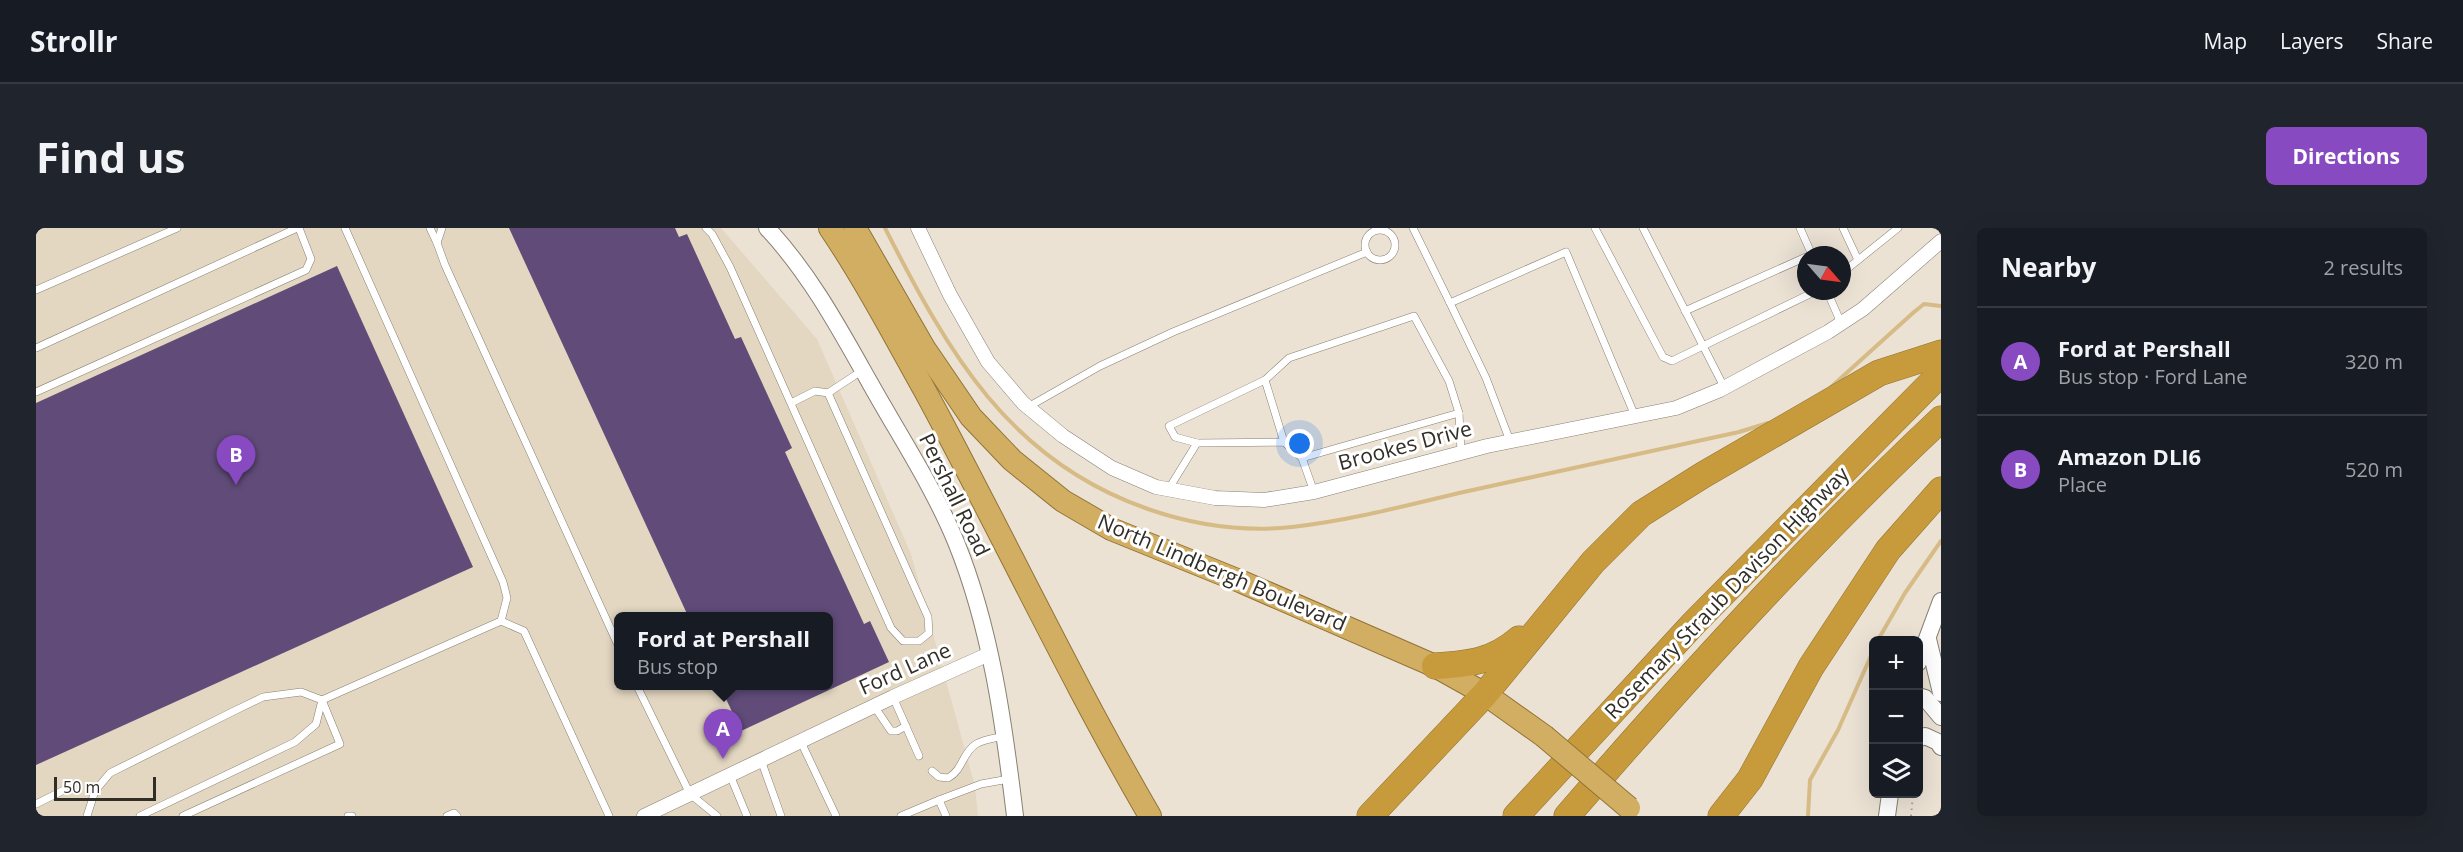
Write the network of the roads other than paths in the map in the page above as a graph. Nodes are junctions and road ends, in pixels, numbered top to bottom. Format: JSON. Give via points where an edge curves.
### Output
{"nodes":[{"id":1,"x":177,"y":228,"type":"edge"},
{"id":2,"x":298,"y":228,"type":"edge"},
{"id":3,"x":345,"y":228,"type":"edge"},
{"id":4,"x":430,"y":228,"type":"edge"},
{"id":5,"x":442,"y":228,"type":"edge"},
{"id":6,"x":706,"y":228,"type":"edge"},
{"id":7,"x":768,"y":228,"type":"edge"},
{"id":8,"x":830,"y":228,"type":"edge"},
{"id":9,"x":855,"y":228,"type":"edge"},
{"id":10,"x":918,"y":228,"type":"edge"},
{"id":11,"x":1413,"y":228,"type":"edge"},
{"id":12,"x":1595,"y":228,"type":"edge"},
{"id":13,"x":1643,"y":228,"type":"edge"},
{"id":14,"x":1800,"y":228,"type":"edge"},
{"id":15,"x":1843,"y":228,"type":"edge"},
{"id":16,"x":1893,"y":230,"type":"edge"},
{"id":17,"x":1941,"y":241,"type":"edge"},
{"id":18,"x":438,"y":243,"type":"junction"},
{"id":19,"x":1807,"y":246,"type":"edge"},
{"id":20,"x":1367,"y":252,"type":"junction"},
{"id":21,"x":1858,"y":260,"type":"junction"},
{"id":22,"x":1797,"y":261,"type":"edge"},
{"id":23,"x":1851,"y":266,"type":"edge"},
{"id":24,"x":36,"y":290,"type":"edge"},
{"id":25,"x":1798,"y":300,"type":"edge"},
{"id":26,"x":1831,"y":300,"type":"edge"},
{"id":27,"x":1450,"y":303,"type":"junction"},
{"id":28,"x":1685,"y":311,"type":"junction"},
{"id":29,"x":1841,"y":323,"type":"junction"},
{"id":30,"x":1704,"y":347,"type":"junction"},
{"id":31,"x":36,"y":348,"type":"edge"},
{"id":32,"x":1941,"y":353,"type":"edge"},
{"id":33,"x":863,"y":370,"type":"junction"},
{"id":34,"x":1941,"y":374,"type":"edge"},
{"id":35,"x":1265,"y":381,"type":"junction"},
{"id":36,"x":1724,"y":387,"type":"junction"},
{"id":37,"x":36,"y":392,"type":"edge"},
{"id":38,"x":828,"y":393,"type":"junction"},
{"id":39,"x":791,"y":403,"type":"junction"},
{"id":40,"x":1028,"y":407,"type":"junction"},
{"id":41,"x":1459,"y":413,"type":"junction"},
{"id":42,"x":1635,"y":416,"type":"junction"},
{"id":43,"x":1941,"y":419,"type":"edge"},
{"id":44,"x":1510,"y":441,"type":"junction"},
{"id":45,"x":1284,"y":442,"type":"junction"},
{"id":46,"x":1197,"y":443,"type":"junction"},
{"id":47,"x":1461,"y":453,"type":"junction"},
{"id":48,"x":1302,"y":458,"type":"junction"},
{"id":49,"x":1168,"y":489,"type":"junction"},
{"id":50,"x":1941,"y":490,"type":"edge"},
{"id":51,"x":1314,"y":492,"type":"junction"},
{"id":52,"x":1940,"y":606,"type":"edge"},
{"id":53,"x":1554,"y":610,"type":"junction"},
{"id":54,"x":501,"y":621,"type":"junction"},
{"id":55,"x":614,"y":636,"type":"edge"},
{"id":56,"x":1928,"y":636,"type":"junction"},
{"id":57,"x":1923,"y":650,"type":"edge"},
{"id":58,"x":989,"y":654,"type":"junction"},
{"id":59,"x":1435,"y":666,"type":"junction"},
{"id":60,"x":639,"y":690,"type":"edge"},
{"id":61,"x":1941,"y":693,"type":"edge"},
{"id":62,"x":1485,"y":694,"type":"junction"},
{"id":63,"x":893,"y":697,"type":"junction"},
{"id":64,"x":1923,"y":697,"type":"edge"},
{"id":65,"x":322,"y":700,"type":"junction"},
{"id":66,"x":874,"y":706,"type":"junction"},
{"id":67,"x":1941,"y":717,"type":"edge"},
{"id":68,"x":906,"y":726,"type":"junction"},
{"id":69,"x":1005,"y":736,"type":"junction"},
{"id":70,"x":1923,"y":736,"type":"edge"},
{"id":71,"x":801,"y":742,"type":"junction"},
{"id":72,"x":1941,"y":747,"type":"edge"},
{"id":73,"x":919,"y":756,"type":"dead end"},
{"id":74,"x":761,"y":760,"type":"junction"},
{"id":75,"x":932,"y":771,"type":"dead end"},
{"id":76,"x":730,"y":775,"type":"junction"},
{"id":77,"x":1011,"y":779,"type":"junction"},
{"id":78,"x":1744,"y":787,"type":"junction"},
{"id":79,"x":64,"y":790,"type":"dead end"},
{"id":80,"x":690,"y":794,"type":"junction"},
{"id":81,"x":1889,"y":798,"type":"edge"},
{"id":82,"x":939,"y":800,"type":"junction"},
{"id":83,"x":36,"y":804,"type":"edge"},
{"id":84,"x":1633,"y":812,"type":"edge"},
{"id":85,"x":87,"y":816,"type":"edge"},
{"id":86,"x":140,"y":816,"type":"edge"},
{"id":87,"x":183,"y":816,"type":"edge"},
{"id":88,"x":348,"y":816,"type":"edge"},
{"id":89,"x":352,"y":816,"type":"edge"},
{"id":90,"x":447,"y":816,"type":"edge"},
{"id":91,"x":457,"y":816,"type":"edge"},
{"id":92,"x":609,"y":816,"type":"edge"},
{"id":93,"x":644,"y":816,"type":"edge"},
{"id":94,"x":717,"y":816,"type":"edge"},
{"id":95,"x":747,"y":816,"type":"edge"},
{"id":96,"x":781,"y":816,"type":"edge"},
{"id":97,"x":836,"y":816,"type":"edge"},
{"id":98,"x":901,"y":816,"type":"edge"},
{"id":99,"x":946,"y":816,"type":"edge"},
{"id":100,"x":1016,"y":816,"type":"edge"},
{"id":101,"x":1150,"y":816,"type":"edge"},
{"id":102,"x":1370,"y":816,"type":"edge"},
{"id":103,"x":1516,"y":816,"type":"edge"},
{"id":104,"x":1567,"y":816,"type":"edge"},
{"id":105,"x":1721,"y":816,"type":"edge"},
{"id":106,"x":1734,"y":816,"type":"edge"},
{"id":107,"x":1887,"y":816,"type":"edge"}],
"edges":[{"from":1,"to":24,"type":"lane"},
{"from":2,"to":31,"type":"lane"},
{"from":2,"to":37,"type":"lane","via":[[310,259],[306,270]]},
{"from":3,"to":54,"type":"lane","via":[[503,582],[507,598]]},
{"from":4,"to":18,"type":"lane"},
{"from":5,"to":18,"type":"lane"},
{"from":6,"to":39,"type":"lane","via":[[730,267]]},
{"from":7,"to":33,"type":"street","name":"Pershall Road","via":[[806,275]]},
{"from":8,"to":101,"type":"highway","via":[[870,292],[979,491],[1056,644]]},
{"from":9,"to":59,"type":"highway","name":"North Lindbergh Boulevard","via":[[924,348],[971,417],[1012,460],[1063,501],[1111,530]]},
{"from":10,"to":40,"type":"street","name":"Brookes Drive","via":[[988,362]]},
{"from":11,"to":27,"type":"lane"},
{"from":12,"to":30,"type":"lane","via":[[1663,357],[1672,361]]},
{"from":13,"to":28,"type":"lane"},
{"from":14,"to":19,"type":"lane"},
{"from":15,"to":21,"type":"lane"},
{"from":16,"to":21,"type":"lane"},
{"from":17,"to":29,"type":"street","name":"Brookes Drive","via":[[1863,309]]},
{"from":18,"to":55,"type":"lane"},
{"from":20,"to":20,"type":"lane","via":[[1367,238],[1374,231],[1389,232],[1395,240],[1393,254],[1384,260],[1374,259]]},
{"from":20,"to":40,"type":"lane","via":[[1173,332],[1100,366]]},
{"from":21,"to":23,"type":"lane"},
{"from":22,"to":28,"type":"lane"},
{"from":25,"to":30,"type":"lane"},
{"from":26,"to":29,"type":"lane"},
{"from":27,"to":42,"type":"lane","via":[[1566,252]]},
{"from":27,"to":44,"type":"lane","via":[[1490,386]]},
{"from":28,"to":30,"type":"lane"},
{"from":29,"to":36,"type":"street","name":"Brookes Drive"},
{"from":30,"to":36,"type":"lane"},
{"from":32,"to":53,"type":"highway","via":[[1879,373],[1641,514],[1593,562]]},
{"from":33,"to":38,"type":"lane"},
{"from":33,"to":58,"type":"street","name":"Pershall Road","via":[[917,464],[955,541]]},
{"from":34,"to":103,"type":"highway","name":"Rosemary Straub Davison Highway","via":[[1694,623]]},
{"from":35,"to":41,"type":"lane","via":[[1289,358],[1414,316],[1449,381]]},
{"from":35,"to":45,"type":"lane"},
{"from":35,"to":46,"type":"lane","via":[[1169,426],[1174,437]]},
{"from":36,"to":42,"type":"street","name":"Brookes Drive","via":[[1676,408]]},
{"from":38,"to":39,"type":"lane","via":[[815,391]]},
{"from":38,"to":39,"type":"lane","via":[[928,617],[929,633],[919,641],[903,641],[891,628]]},
{"from":40,"to":49,"type":"street","name":"Brookes Drive","via":[[1112,468]]},
{"from":41,"to":47,"type":"lane"},
{"from":41,"to":48,"type":"lane"},
{"from":42,"to":44,"type":"street","name":"Brookes Drive"},
{"from":43,"to":104,"type":"highway","name":"Rosemary Straub Davison Highway","via":[[1719,644]]},
{"from":44,"to":47,"type":"street","name":"Brookes Drive"},
{"from":45,"to":46,"type":"lane"},
{"from":45,"to":48,"type":"lane"},
{"from":46,"to":49,"type":"lane"},
{"from":47,"to":51,"type":"street","name":"Brookes Drive"},
{"from":48,"to":51,"type":"lane"},
{"from":49,"to":51,"type":"street","name":"Brookes Drive","via":[[1215,498],[1264,501]]},
{"from":50,"to":78,"type":"highway","via":[[1888,550],[1811,667]]},
{"from":52,"to":56,"type":"street"},
{"from":53,"to":59,"type":"highway","via":[[1492,658]]},
{"from":53,"to":62,"type":"highway"},
{"from":54,"to":65,"type":"lane"},
{"from":54,"to":92,"type":"lane","via":[[524,631]]},
{"from":56,"to":57,"type":"street"},
{"from":56,"to":61,"type":"street"},
{"from":58,"to":63,"type":"street","name":"Ford Lane"},
{"from":58,"to":69,"type":"street","name":"Pershall Road"},
{"from":59,"to":62,"type":"highway","name":"North Lindbergh Boulevard"},
{"from":60,"to":80,"type":"lane"},
{"from":62,"to":84,"type":"highway","name":"North Lindbergh Boulevard","bridge":true,"via":[[1544,736]]},
{"from":62,"to":102,"type":"highway"},
{"from":63,"to":66,"type":"street","name":"Ford Lane"},
{"from":63,"to":68,"type":"lane"},
{"from":64,"to":67,"type":"street"},
{"from":65,"to":85,"type":"lane","via":[[301,692],[282,694],[263,697],[232,712],[110,773],[95,791]]},
{"from":65,"to":86,"type":"lane","via":[[316,724],[295,742]]},
{"from":65,"to":87,"type":"lane","via":[[340,744]]},
{"from":66,"to":68,"type":"lane","via":[[891,731]]},
{"from":66,"to":71,"type":"street","name":"Ford Lane"},
{"from":68,"to":73,"type":"lane"},
{"from":69,"to":75,"type":"lane","via":[[977,743],[948,778]]},
{"from":69,"to":77,"type":"street","name":"Pershall Road"},
{"from":70,"to":72,"type":"street"},
{"from":71,"to":74,"type":"street","name":"Ford Lane"},
{"from":71,"to":97,"type":"lane"},
{"from":74,"to":76,"type":"street","name":"Ford Lane"},
{"from":74,"to":96,"type":"lane"},
{"from":76,"to":80,"type":"street","name":"Ford Lane"},
{"from":76,"to":95,"type":"lane"},
{"from":77,"to":82,"type":"lane","via":[[981,784]]},
{"from":77,"to":100,"type":"street","name":"Pershall Road"},
{"from":78,"to":105,"type":"highway"},
{"from":78,"to":106,"type":"highway"},
{"from":79,"to":83,"type":"lane"},
{"from":80,"to":93,"type":"street","name":"Ford Lane"},
{"from":80,"to":94,"type":"lane"},
{"from":81,"to":107,"type":"street"},
{"from":82,"to":98,"type":"lane"},
{"from":82,"to":99,"type":"lane"},
{"from":88,"to":89,"type":"lane"},
{"from":90,"to":91,"type":"lane"}]}
